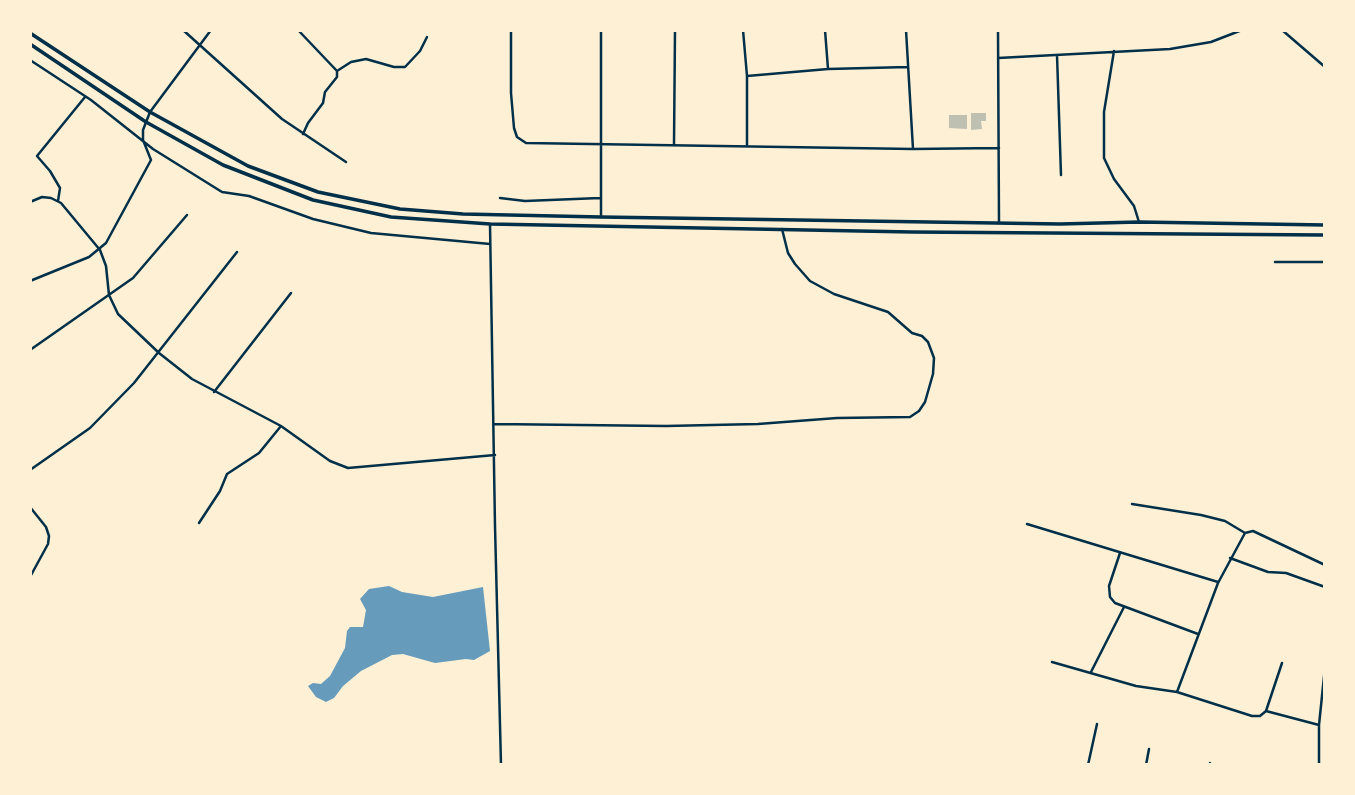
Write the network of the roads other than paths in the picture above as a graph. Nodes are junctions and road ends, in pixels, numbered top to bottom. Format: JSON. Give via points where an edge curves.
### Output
{"nodes":[{"id":1,"x":183,"y":30,"type":"edge"},
{"id":2,"x":211,"y":30,"type":"edge"},
{"id":3,"x":298,"y":30,"type":"edge"},
{"id":4,"x":511,"y":30,"type":"edge"},
{"id":5,"x":601,"y":30,"type":"edge"},
{"id":6,"x":675,"y":30,"type":"edge"},
{"id":7,"x":743,"y":30,"type":"edge"},
{"id":8,"x":825,"y":30,"type":"edge"},
{"id":9,"x":906,"y":30,"type":"edge"},
{"id":10,"x":998,"y":30,"type":"edge"},
{"id":11,"x":1242,"y":30,"type":"edge"},
{"id":12,"x":1282,"y":30,"type":"edge"},
{"id":13,"x":30,"y":33,"type":"edge"},
{"id":14,"x":427,"y":37,"type":"dead end"},
{"id":15,"x":30,"y":44,"type":"edge"},
{"id":16,"x":200,"y":45,"type":"junction"},
{"id":17,"x":1114,"y":51,"type":"junction"},
{"id":18,"x":1057,"y":55,"type":"junction"},
{"id":19,"x":999,"y":58,"type":"junction"},
{"id":20,"x":30,"y":60,"type":"edge"},
{"id":21,"x":908,"y":67,"type":"junction"},
{"id":22,"x":1325,"y":67,"type":"edge"},
{"id":23,"x":828,"y":69,"type":"junction"},
{"id":24,"x":337,"y":71,"type":"junction"},
{"id":25,"x":747,"y":76,"type":"junction"},
{"id":26,"x":85,"y":97,"type":"junction"},
{"id":27,"x":150,"y":112,"type":"junction"},
{"id":28,"x":146,"y":122,"type":"junction"},
{"id":29,"x":303,"y":134,"type":"junction"},
{"id":30,"x":143,"y":140,"type":"junction"},
{"id":31,"x":674,"y":144,"type":"junction"},
{"id":32,"x":599,"y":145,"type":"junction"},
{"id":33,"x":747,"y":145,"type":"junction"},
{"id":34,"x":999,"y":148,"type":"junction"},
{"id":35,"x":913,"y":149,"type":"junction"},
{"id":36,"x":346,"y":162,"type":"dead end"},
{"id":37,"x":1061,"y":175,"type":"dead end"},
{"id":38,"x":500,"y":198,"type":"dead end"},
{"id":39,"x":600,"y":198,"type":"junction"},
{"id":40,"x":58,"y":201,"type":"junction"},
{"id":41,"x":30,"y":202,"type":"edge"},
{"id":42,"x":187,"y":215,"type":"dead end"},
{"id":43,"x":601,"y":216,"type":"junction"},
{"id":44,"x":1139,"y":222,"type":"junction"},
{"id":45,"x":999,"y":223,"type":"junction"},
{"id":46,"x":490,"y":224,"type":"junction"},
{"id":47,"x":1325,"y":225,"type":"edge"},
{"id":48,"x":782,"y":229,"type":"junction"},
{"id":49,"x":1325,"y":235,"type":"edge"},
{"id":50,"x":491,"y":244,"type":"junction"},
{"id":51,"x":100,"y":250,"type":"junction"},
{"id":52,"x":237,"y":252,"type":"dead end"},
{"id":53,"x":1275,"y":262,"type":"dead end"},
{"id":54,"x":1325,"y":262,"type":"edge"},
{"id":55,"x":30,"y":281,"type":"edge"},
{"id":56,"x":291,"y":293,"type":"dead end"},
{"id":57,"x":109,"y":295,"type":"junction"},
{"id":58,"x":30,"y":350,"type":"edge"},
{"id":59,"x":159,"y":354,"type":"junction"},
{"id":60,"x":214,"y":391,"type":"junction"},
{"id":61,"x":494,"y":424,"type":"junction"},
{"id":62,"x":281,"y":426,"type":"junction"},
{"id":63,"x":495,"y":455,"type":"junction"},
{"id":64,"x":30,"y":470,"type":"edge"},
{"id":65,"x":1132,"y":504,"type":"dead end"},
{"id":66,"x":30,"y":507,"type":"edge"},
{"id":67,"x":199,"y":523,"type":"dead end"},
{"id":68,"x":1027,"y":524,"type":"dead end"},
{"id":69,"x":1245,"y":533,"type":"junction"},
{"id":70,"x":1119,"y":553,"type":"junction"},
{"id":71,"x":1230,"y":558,"type":"junction"},
{"id":72,"x":1325,"y":565,"type":"edge"},
{"id":73,"x":30,"y":578,"type":"edge"},
{"id":74,"x":1218,"y":583,"type":"junction"},
{"id":75,"x":1325,"y":587,"type":"edge"},
{"id":76,"x":1124,"y":607,"type":"junction"},
{"id":77,"x":1198,"y":634,"type":"junction"},
{"id":78,"x":1052,"y":662,"type":"dead end"},
{"id":79,"x":1282,"y":663,"type":"dead end"},
{"id":80,"x":1325,"y":667,"type":"edge"},
{"id":81,"x":1090,"y":673,"type":"junction"},
{"id":82,"x":1324,"y":690,"type":"edge"},
{"id":83,"x":1177,"y":692,"type":"junction"},
{"id":84,"x":1266,"y":711,"type":"junction"},
{"id":85,"x":1097,"y":724,"type":"dead end"},
{"id":86,"x":1320,"y":725,"type":"junction"},
{"id":87,"x":1149,"y":750,"type":"dead end"},
{"id":88,"x":501,"y":765,"type":"edge"},
{"id":89,"x":1088,"y":765,"type":"edge"},
{"id":90,"x":1146,"y":765,"type":"edge"},
{"id":91,"x":1319,"y":765,"type":"edge"}],
"edges":[{"from":1,"to":16,"type":"street"},
{"from":2,"to":16,"type":"street"},
{"from":3,"to":24,"type":"street"},
{"from":4,"to":32,"type":"street","via":[[510,93],[517,137],[526,143]]},
{"from":5,"to":32,"type":"street"},
{"from":6,"to":31,"type":"street"},
{"from":7,"to":25,"type":"street"},
{"from":8,"to":23,"type":"street"},
{"from":9,"to":21,"type":"street"},
{"from":10,"to":19,"type":"street"},
{"from":11,"to":17,"type":"street","via":[[1211,42],[1170,49]]},
{"from":12,"to":22,"type":"street"},
{"from":13,"to":27,"type":"highway"},
{"from":14,"to":24,"type":"street","via":[[405,67],[366,59]]},
{"from":15,"to":28,"type":"highway"},
{"from":16,"to":27,"type":"street"},
{"from":16,"to":29,"type":"street"},
{"from":17,"to":18,"type":"street"},
{"from":17,"to":44,"type":"street","via":[[1104,112],[1104,158]]},
{"from":18,"to":19,"type":"street"},
{"from":18,"to":37,"type":"street"},
{"from":19,"to":34,"type":"street"},
{"from":20,"to":26,"type":"street"},
{"from":21,"to":23,"type":"street"},
{"from":21,"to":35,"type":"street"},
{"from":23,"to":25,"type":"street"},
{"from":24,"to":29,"type":"street"},
{"from":25,"to":33,"type":"street"},
{"from":26,"to":30,"type":"street"},
{"from":26,"to":40,"type":"street","via":[[37,156],[60,188]]},
{"from":27,"to":28,"type":"street"},
{"from":27,"to":43,"type":"highway","via":[[248,166],[347,199],[442,212]]},
{"from":28,"to":30,"type":"street"},
{"from":28,"to":46,"type":"highway","via":[[223,165],[313,200],[391,217]]},
{"from":29,"to":36,"type":"street"},
{"from":30,"to":50,"type":"street","via":[[222,192],[371,233]]},
{"from":30,"to":51,"type":"street","via":[[151,160]]},
{"from":31,"to":32,"type":"street"},
{"from":31,"to":33,"type":"street"},
{"from":32,"to":39,"type":"street"},
{"from":33,"to":35,"type":"street"},
{"from":34,"to":35,"type":"street"},
{"from":34,"to":45,"type":"street"},
{"from":38,"to":39,"type":"street"},
{"from":39,"to":43,"type":"street"},
{"from":40,"to":41,"type":"street","via":[[42,197]]},
{"from":40,"to":51,"type":"street"},
{"from":42,"to":57,"type":"street","via":[[144,267]]},
{"from":43,"to":45,"type":"highway"},
{"from":44,"to":45,"type":"highway"},
{"from":44,"to":47,"type":"highway"},
{"from":46,"to":48,"type":"highway"},
{"from":46,"to":50,"type":"street"},
{"from":48,"to":49,"type":"highway"},
{"from":48,"to":61,"type":"street","via":[[788,253],[810,281],[888,312],[928,342],[933,374],[919,411],[910,417],[732,425]]},
{"from":50,"to":61,"type":"street"},
{"from":51,"to":55,"type":"street"},
{"from":51,"to":57,"type":"street"},
{"from":52,"to":59,"type":"street"},
{"from":53,"to":54,"type":"street"},
{"from":56,"to":60,"type":"street"},
{"from":57,"to":58,"type":"street"},
{"from":57,"to":59,"type":"street","via":[[118,314]]},
{"from":59,"to":60,"type":"street"},
{"from":59,"to":64,"type":"street","via":[[90,428]]},
{"from":60,"to":62,"type":"street"},
{"from":61,"to":63,"type":"street"},
{"from":62,"to":63,"type":"street","via":[[330,461],[348,468]]},
{"from":62,"to":67,"type":"street","via":[[249,462],[227,474]]},
{"from":63,"to":88,"type":"street"},
{"from":65,"to":69,"type":"street","via":[[1200,514]]},
{"from":66,"to":73,"type":"street","via":[[49,536]]},
{"from":68,"to":70,"type":"street"},
{"from":69,"to":71,"type":"street"},
{"from":69,"to":72,"type":"street","via":[[1253,531]]},
{"from":70,"to":74,"type":"street"},
{"from":70,"to":76,"type":"street","via":[[1109,590],[1115,603]]},
{"from":71,"to":74,"type":"street"},
{"from":71,"to":75,"type":"street"},
{"from":74,"to":77,"type":"street"},
{"from":76,"to":77,"type":"street"},
{"from":76,"to":81,"type":"street"},
{"from":77,"to":83,"type":"street"},
{"from":78,"to":81,"type":"street"},
{"from":79,"to":84,"type":"street"},
{"from":80,"to":82,"type":"street"},
{"from":81,"to":83,"type":"street"},
{"from":82,"to":86,"type":"street"},
{"from":83,"to":84,"type":"street","via":[[1252,716]]},
{"from":84,"to":86,"type":"street"},
{"from":85,"to":89,"type":"street"},
{"from":86,"to":91,"type":"street"},
{"from":87,"to":90,"type":"street"}]}
